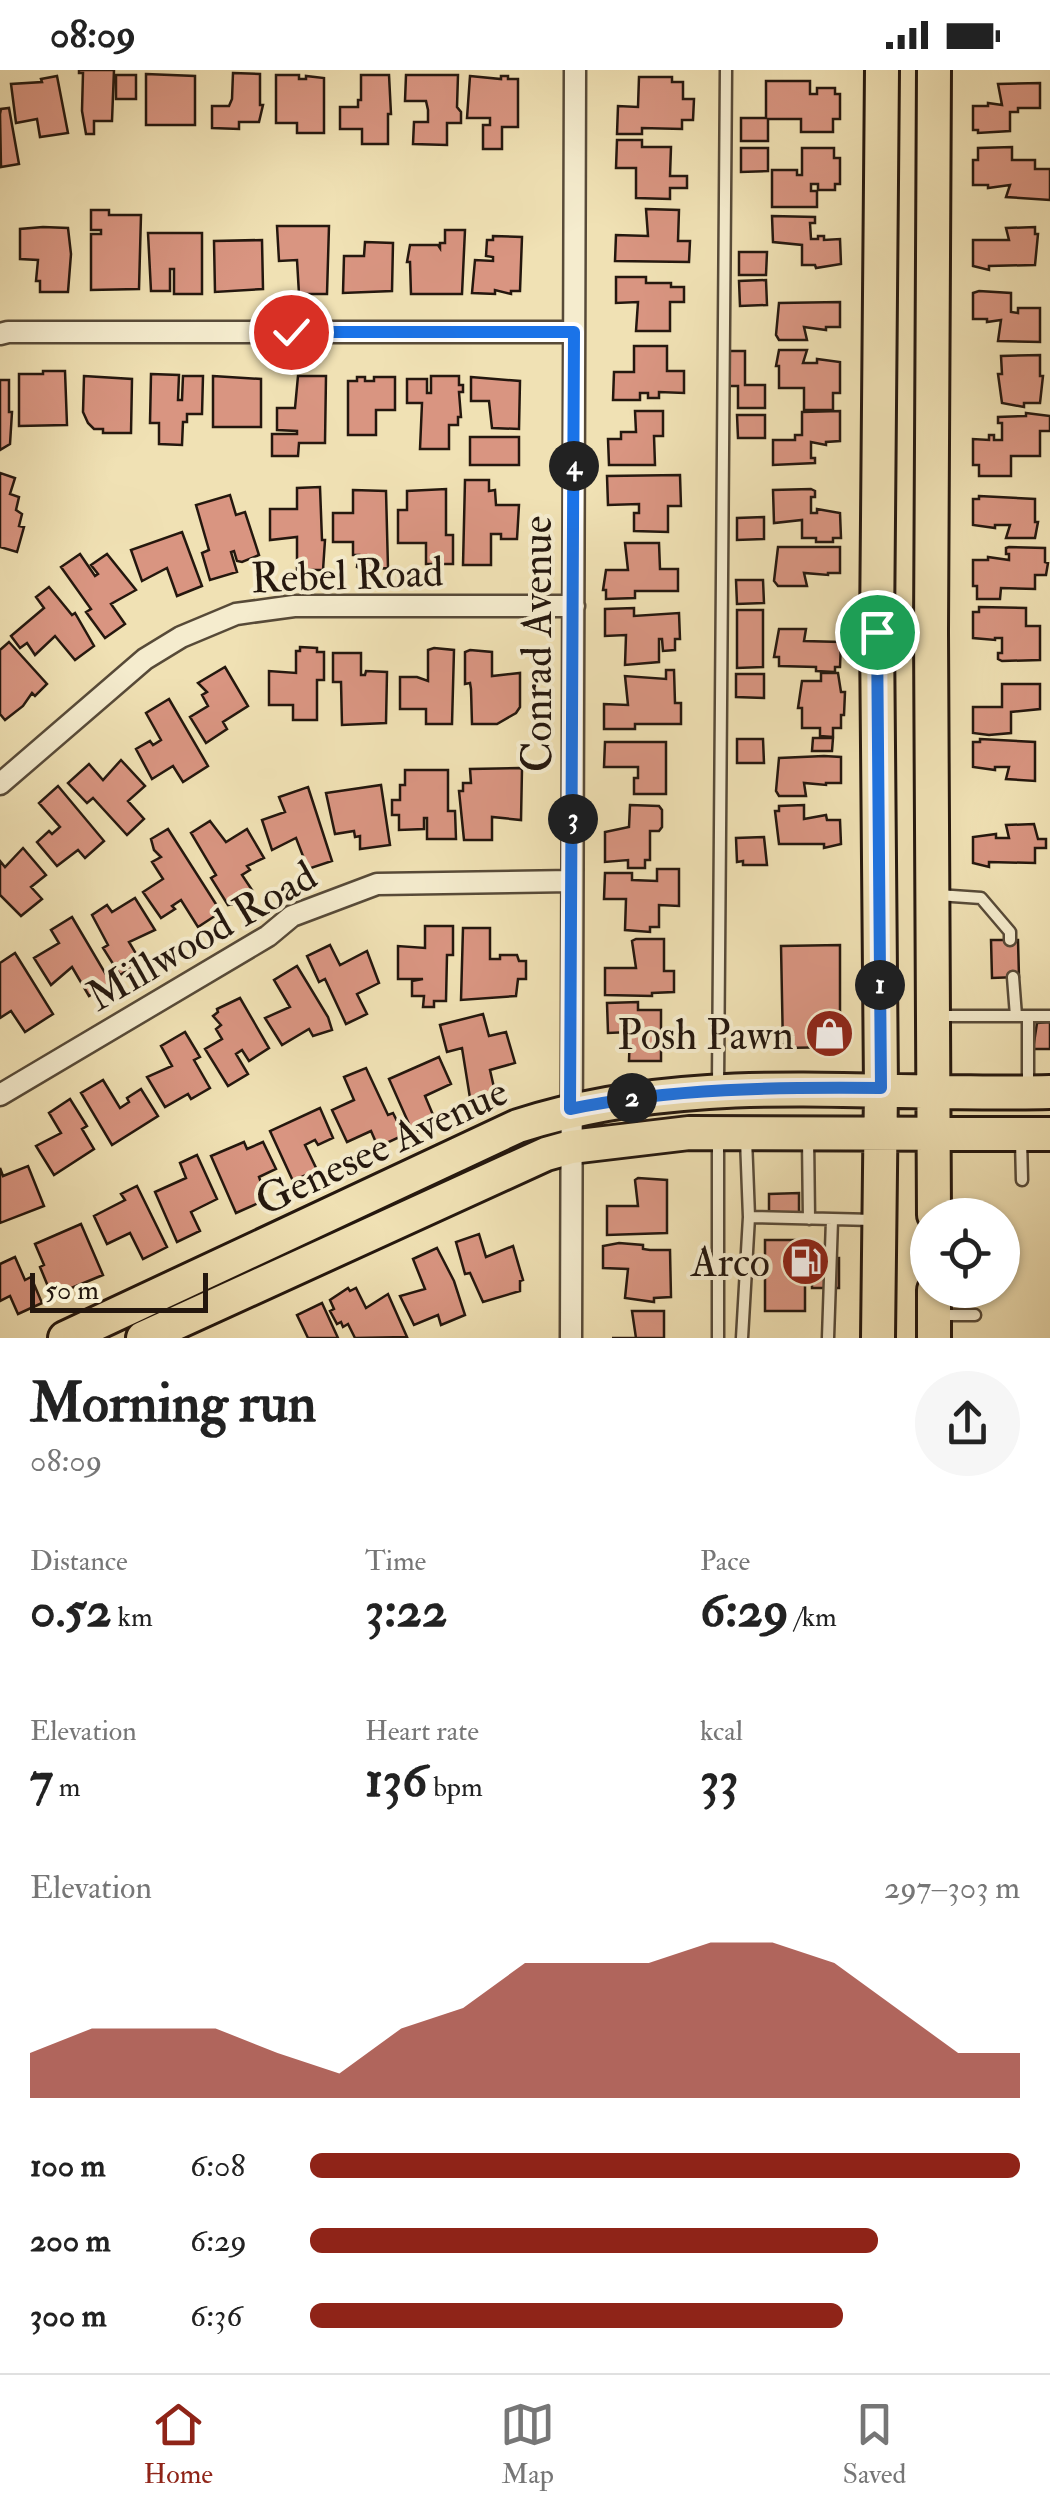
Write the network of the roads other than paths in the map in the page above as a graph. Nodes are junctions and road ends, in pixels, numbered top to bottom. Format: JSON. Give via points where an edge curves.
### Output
{"nodes":[{"id":1,"x":575,"y":70,"type":"edge"},
{"id":2,"x":726,"y":70,"type":"edge"},
{"id":3,"x":882,"y":70,"type":"edge"},
{"id":4,"x":934,"y":70,"type":"edge"},
{"id":5,"x":574,"y":332,"type":"junction"},
{"id":6,"x":0,"y":334,"type":"edge"},
{"id":7,"x":574,"y":606,"type":"junction"},
{"id":8,"x":0,"y":784,"type":"edge"},
{"id":9,"x":572,"y":881,"type":"junction"},
{"id":10,"x":932,"y":895,"type":"junction"},
{"id":11,"x":1010,"y":936,"type":"dead end"},
{"id":12,"x":1013,"y":978,"type":"dead end"},
{"id":13,"x":934,"y":1016,"type":"junction"},
{"id":14,"x":1022,"y":1016,"type":"junction"},
{"id":15,"x":1050,"y":1016,"type":"edge"},
{"id":16,"x":881,"y":1088,"type":"junction"},
{"id":17,"x":718,"y":1090,"type":"junction"},
{"id":18,"x":934,"y":1091,"type":"junction"},
{"id":19,"x":1039,"y":1093,"type":"edge"},
{"id":20,"x":0,"y":1095,"type":"edge"},
{"id":21,"x":570,"y":1109,"type":"junction"},
{"id":22,"x":879,"y":1131,"type":"junction"},
{"id":23,"x":732,"y":1132,"type":"junction"},
{"id":24,"x":808,"y":1132,"type":"junction"},
{"id":25,"x":934,"y":1132,"type":"junction"},
{"id":26,"x":1036,"y":1134,"type":"edge"},
{"id":27,"x":571,"y":1147,"type":"junction"},
{"id":28,"x":1022,"y":1180,"type":"dead end"},
{"id":29,"x":934,"y":1198,"type":"edge"},
{"id":30,"x":748,"y":1216,"type":"junction"},
{"id":31,"x":809,"y":1219,"type":"junction"},
{"id":32,"x":832,"y":1220,"type":"junction"},
{"id":33,"x":879,"y":1220,"type":"junction"},
{"id":34,"x":934,"y":1314,"type":"edge"},
{"id":35,"x":975,"y":1315,"type":"dead end"},
{"id":36,"x":65,"y":1338,"type":"edge"},
{"id":37,"x":144,"y":1338,"type":"edge"},
{"id":38,"x":572,"y":1338,"type":"edge"},
{"id":39,"x":718,"y":1338,"type":"edge"},
{"id":40,"x":742,"y":1338,"type":"edge"},
{"id":41,"x":828,"y":1338,"type":"edge"},
{"id":42,"x":878,"y":1338,"type":"edge"}],
"edges":[{"from":1,"to":5,"type":"street","name":"Conrad Avenue"},
{"from":2,"to":17,"type":"lane"},
{"from":3,"to":16,"type":"main road"},
{"from":4,"to":10,"type":"main road"},
{"from":5,"to":6,"type":"street"},
{"from":5,"to":7,"type":"street","name":"Conrad Avenue"},
{"from":7,"to":8,"type":"street","name":"Rebel Road","via":[[294,606],[236,614],[145,659]]},
{"from":7,"to":9,"type":"street","name":"Conrad Avenue"},
{"from":9,"to":20,"type":"street","name":"Millwood Road","via":[[376,884],[292,916]]},
{"from":9,"to":21,"type":"street","name":"Conrad Avenue"},
{"from":10,"to":11,"type":"lane","via":[[980,898]]},
{"from":10,"to":13,"type":"main road"},
{"from":12,"to":14,"type":"lane"},
{"from":13,"to":14,"type":"lane"},
{"from":13,"to":18,"type":"main road"},
{"from":14,"to":15,"type":"lane"},
{"from":14,"to":19,"type":"lane"},
{"from":16,"to":17,"type":"main road","name":"Genesee Avenue"},
{"from":16,"to":18,"type":"main road","name":"Genesee Avenue"},
{"from":16,"to":22,"type":"main road"},
{"from":17,"to":21,"type":"main road","name":"Genesee Avenue"},
{"from":18,"to":19,"type":"main road","name":"Genesee Avenue"},
{"from":18,"to":25,"type":"main road"},
{"from":21,"to":27,"type":"street","name":"Conrad Avenue"},
{"from":21,"to":36,"type":"main road","name":"Genesee Avenue","via":[[518,1126]]},
{"from":22,"to":24,"type":"main road","name":"Genesee Avenue"},
{"from":22,"to":25,"type":"main road","name":"Genesee Avenue"},
{"from":22,"to":33,"type":"main road"},
{"from":23,"to":24,"type":"main road","name":"Genesee Avenue"},
{"from":23,"to":27,"type":"main road","name":"Genesee Avenue"},
{"from":23,"to":30,"type":"lane"},
{"from":23,"to":39,"type":"lane"},
{"from":24,"to":31,"type":"lane"},
{"from":25,"to":26,"type":"main road","name":"Genesee Avenue"},
{"from":25,"to":29,"type":"main road"},
{"from":26,"to":28,"type":"lane"},
{"from":27,"to":37,"type":"main road","name":"Genesee Avenue"},
{"from":27,"to":38,"type":"street","name":"Conrad Avenue"},
{"from":30,"to":31,"type":"lane"},
{"from":30,"to":40,"type":"lane"},
{"from":31,"to":32,"type":"lane"},
{"from":32,"to":33,"type":"lane"},
{"from":32,"to":41,"type":"lane"},
{"from":33,"to":42,"type":"main road"},
{"from":34,"to":35,"type":"lane"}]}
